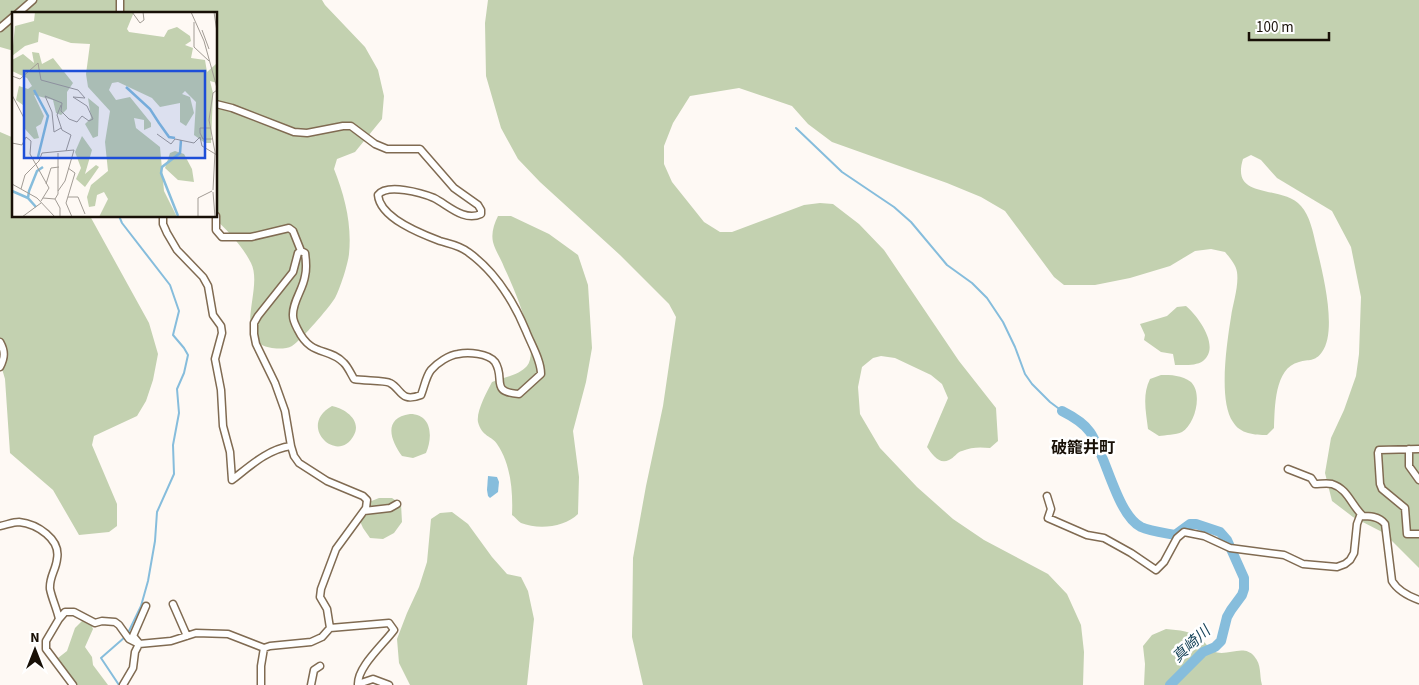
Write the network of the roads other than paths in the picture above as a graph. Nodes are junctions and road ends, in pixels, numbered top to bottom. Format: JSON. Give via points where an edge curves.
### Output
{"nodes":[{"id":1,"x":33,"y":0,"type":"edge"},
{"id":2,"x":19,"y":12,"type":"edge"},
{"id":3,"x":12,"y":18,"type":"edge"},
{"id":4,"x":0,"y":28,"type":"edge"},
{"id":5,"x":218,"y":104,"type":"edge"},
{"id":6,"x":163,"y":218,"type":"edge"},
{"id":7,"x":216,"y":218,"type":"edge"},
{"id":8,"x":301,"y":251,"type":"junction"},
{"id":9,"x":0,"y":342,"type":"edge"},
{"id":10,"x":0,"y":367,"type":"edge"},
{"id":11,"x":291,"y":446,"type":"junction"},
{"id":12,"x":1409,"y":449,"type":"junction"},
{"id":13,"x":1419,"y":449,"type":"edge"},
{"id":14,"x":1288,"y":469,"type":"dead end"},
{"id":15,"x":1419,"y":480,"type":"edge"},
{"id":16,"x":1047,"y":496,"type":"dead end"},
{"id":17,"x":397,"y":504,"type":"dead end"},
{"id":18,"x":364,"y":511,"type":"junction"},
{"id":19,"x":1363,"y":516,"type":"junction"},
{"id":20,"x":0,"y":526,"type":"edge"},
{"id":21,"x":1419,"y":534,"type":"edge"},
{"id":22,"x":1419,"y":600,"type":"edge"},
{"id":23,"x":173,"y":604,"type":"dead end"},
{"id":24,"x":146,"y":606,"type":"dead end"},
{"id":25,"x":59,"y":620,"type":"junction"},
{"id":26,"x":330,"y":628,"type":"junction"},
{"id":27,"x":187,"y":636,"type":"junction"},
{"id":28,"x":138,"y":643,"type":"junction"},
{"id":29,"x":264,"y":648,"type":"junction"},
{"id":30,"x":320,"y":666,"type":"dead end"},
{"id":31,"x":124,"y":684,"type":"edge"},
{"id":32,"x":72,"y":685,"type":"edge"},
{"id":33,"x":261,"y":685,"type":"edge"},
{"id":34,"x":311,"y":685,"type":"edge"},
{"id":35,"x":358,"y":685,"type":"edge"},
{"id":36,"x":389,"y":685,"type":"edge"}],
"edges":[{"from":1,"to":2,"type":"street"},
{"from":3,"to":4,"type":"street"},
{"from":5,"to":8,"type":"street","via":[[294,132],[351,126],[387,149],[420,149],[454,188],[478,205],[481,214],[471,217],[452,210],[435,198],[386,189],[378,195],[381,205],[406,226],[442,242],[460,246],[495,275],[521,320],[541,374],[519,394],[513,394],[499,387],[495,363],[488,357],[458,354],[431,370],[420,395],[415,397],[406,397],[390,382],[354,379],[336,357],[308,345],[292,318],[306,277],[305,253]]},
{"from":6,"to":11,"type":"street","via":[[177,250],[208,286],[213,315],[221,326],[215,358],[232,480],[280,447]]},
{"from":7,"to":8,"type":"street","via":[[216,230],[222,237],[251,237],[289,228]]},
{"from":8,"to":11,"type":"street","via":[[293,272],[254,323],[256,344],[276,383],[285,411]]},
{"from":9,"to":10,"type":"street","via":[[4,359]]},
{"from":11,"to":18,"type":"street","via":[[299,464],[327,481],[363,496],[367,500]]},
{"from":12,"to":13,"type":"street"},
{"from":12,"to":15,"type":"street","via":[[1409,466]]},
{"from":12,"to":21,"type":"street","via":[[1379,450],[1380,484],[1405,508],[1407,534]]},
{"from":14,"to":19,"type":"street","via":[[1311,478],[1315,484],[1331,484],[1343,490]]},
{"from":16,"to":19,"type":"street","via":[[1051,509],[1048,518],[1087,535],[1104,538],[1156,570],[1184,532],[1204,536],[1230,548],[1284,554],[1303,564],[1337,567],[1350,560],[1357,524]]},
{"from":17,"to":18,"type":"street"},
{"from":18,"to":26,"type":"street","via":[[336,549],[321,590],[320,597],[327,608]]},
{"from":19,"to":22,"type":"street","via":[[1378,518],[1385,524],[1392,581],[1403,593]]},
{"from":20,"to":25,"type":"street","via":[[18,522],[31,525],[54,542],[58,550],[50,577],[50,590]]},
{"from":23,"to":27,"type":"street"},
{"from":24,"to":28,"type":"street","via":[[133,636]]},
{"from":25,"to":28,"type":"street","via":[[64,612],[74,612],[95,623],[114,622],[127,637]]},
{"from":25,"to":32,"type":"street","via":[[46,641],[46,649]]},
{"from":26,"to":29,"type":"street","via":[[318,640]]},
{"from":26,"to":35,"type":"street","via":[[389,622],[393,626],[394,630],[363,668]]},
{"from":27,"to":28,"type":"street","via":[[171,641]]},
{"from":27,"to":29,"type":"street","via":[[196,633],[228,634]]},
{"from":28,"to":31,"type":"street","via":[[134,668]]},
{"from":29,"to":33,"type":"street"},
{"from":30,"to":34,"type":"street","via":[[314,670]]},
{"from":35,"to":36,"type":"street","via":[[373,679]]}]}
